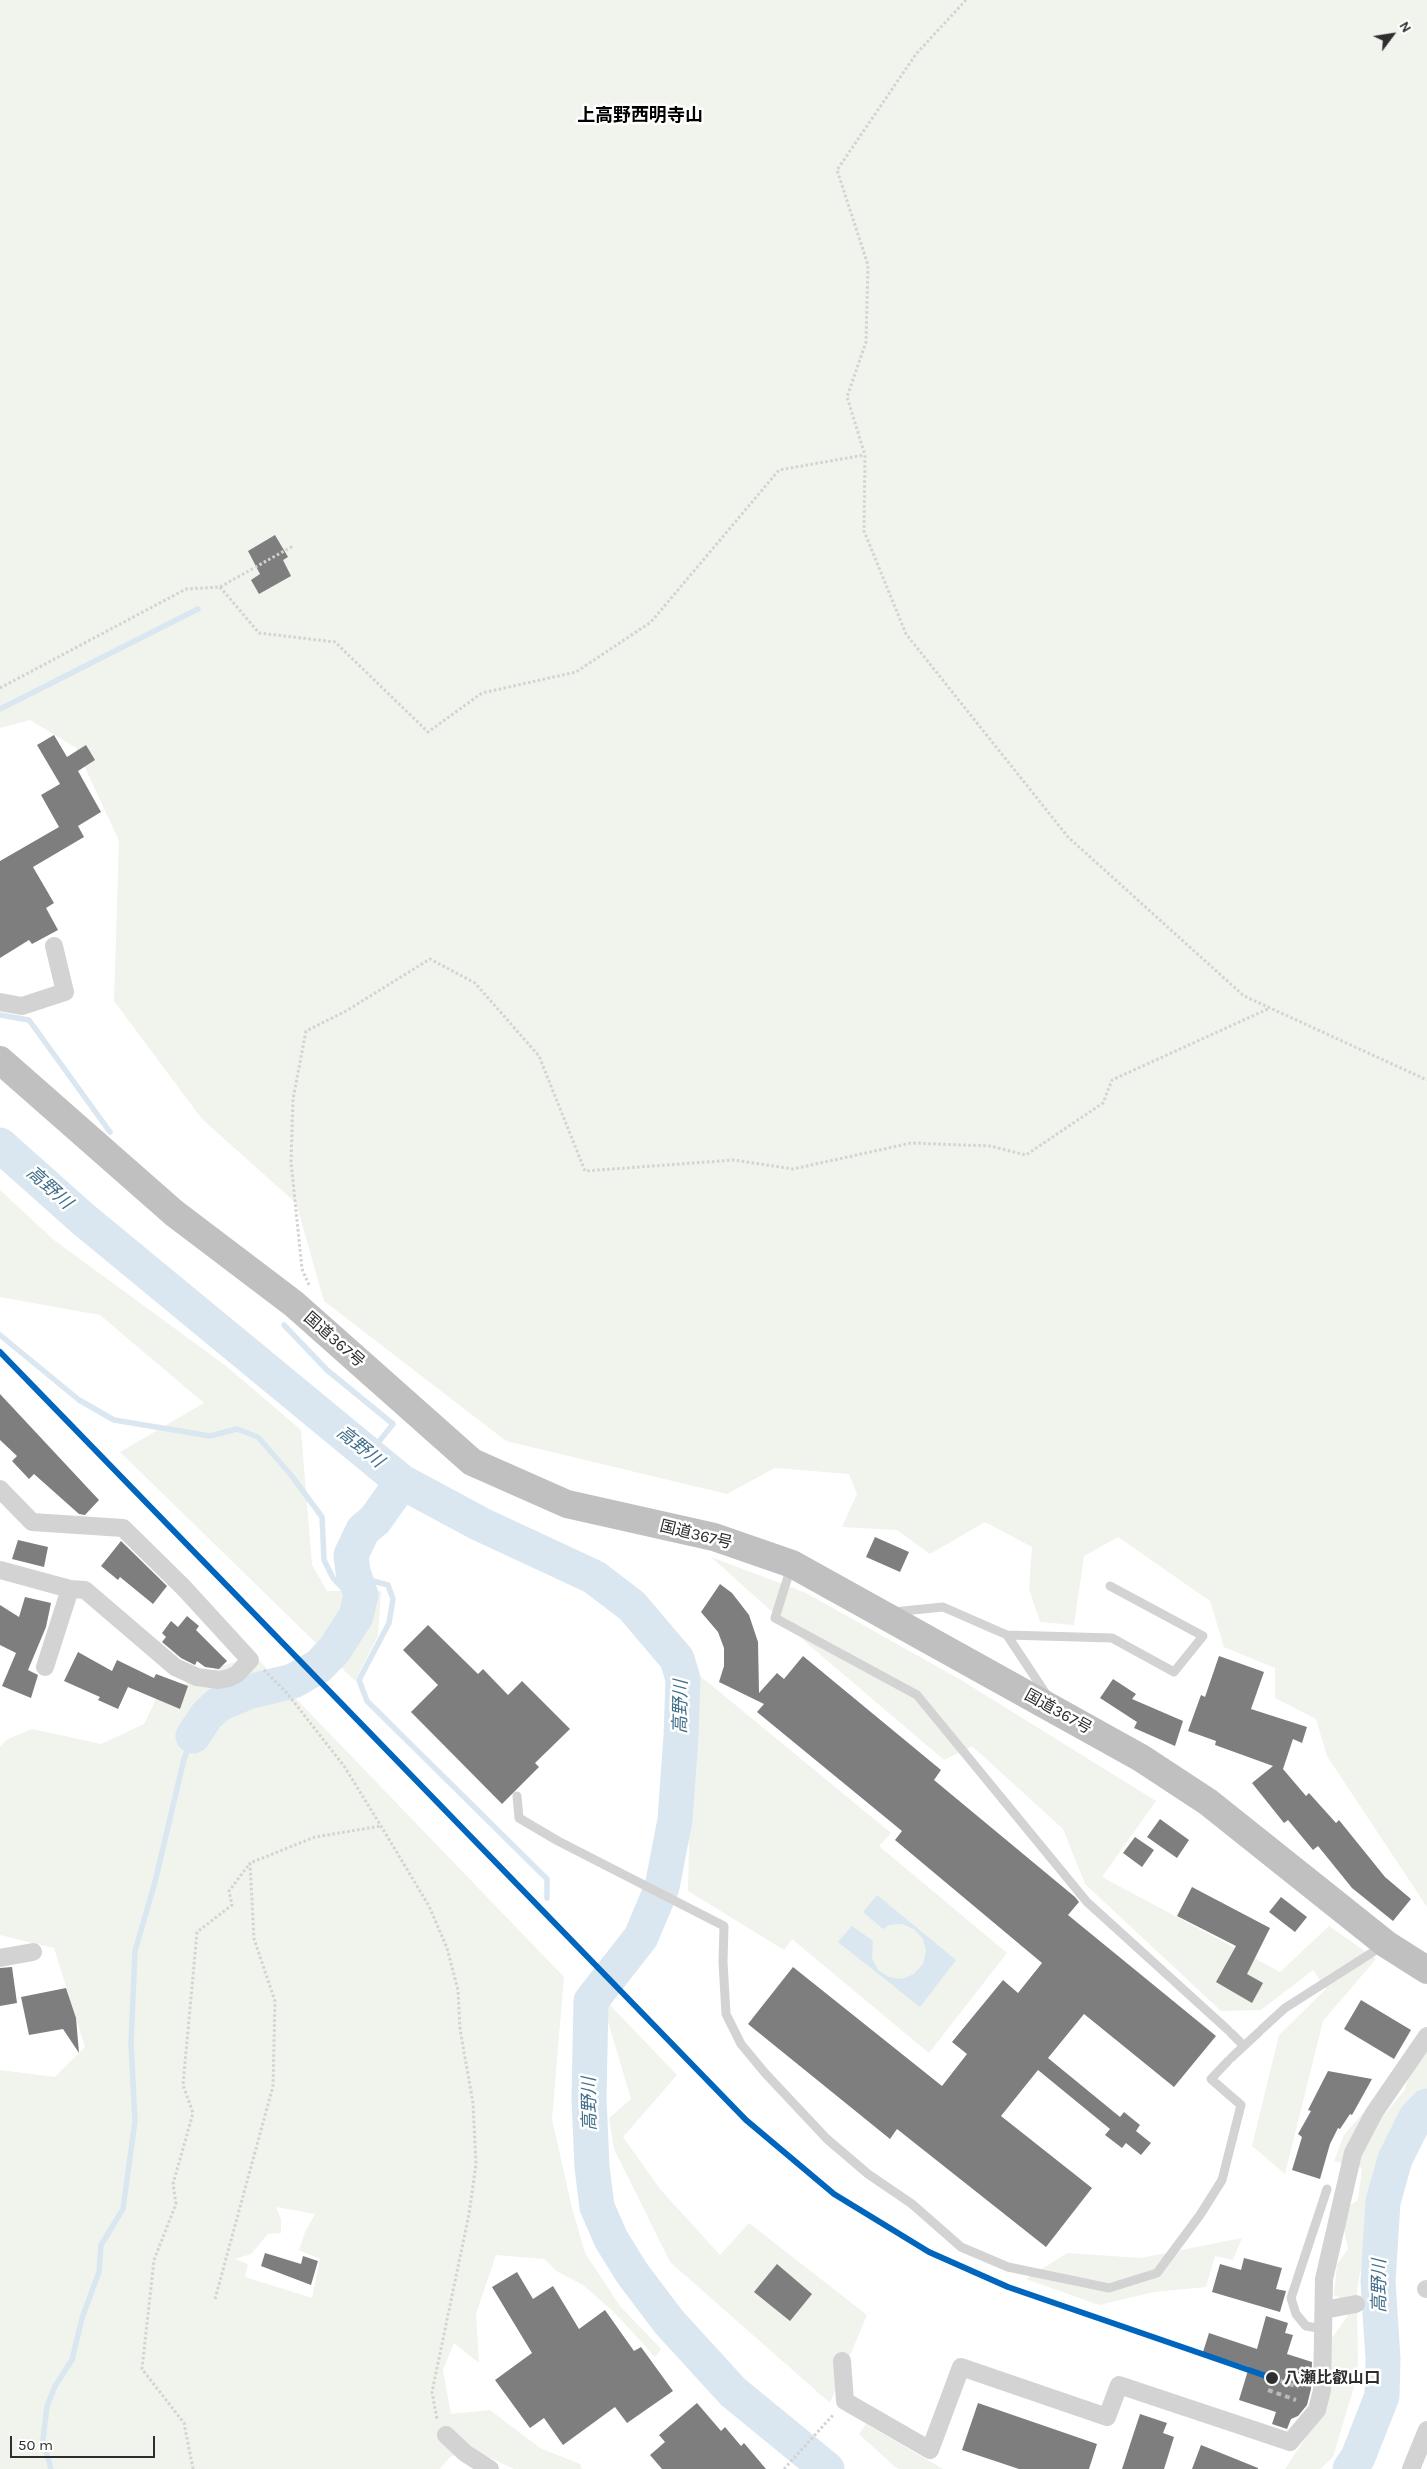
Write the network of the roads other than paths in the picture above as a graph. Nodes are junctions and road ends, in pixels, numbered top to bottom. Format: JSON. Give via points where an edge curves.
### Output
{"nodes":[{"id":1,"x":54,"y":946,"type":"dead end"},
{"id":2,"x":0,"y":1002,"type":"edge"},
{"id":3,"x":0,"y":1060,"type":"edge"},
{"id":4,"x":0,"y":1489,"type":"edge"},
{"id":5,"x":792,"y":1564,"type":"junction"},
{"id":6,"x":0,"y":1570,"type":"edge"},
{"id":7,"x":1110,"y":1586,"type":"dead end"},
{"id":8,"x":70,"y":1589,"type":"junction"},
{"id":9,"x":881,"y":1613,"type":"junction"},
{"id":10,"x":1007,"y":1635,"type":"junction"},
{"id":11,"x":45,"y":1667,"type":"dead end"},
{"id":12,"x":1058,"y":1712,"type":"junction"},
{"id":13,"x":517,"y":1796,"type":"dead end"},
{"id":14,"x":1386,"y":1944,"type":"junction"},
{"id":15,"x":33,"y":1952,"type":"dead end"},
{"id":16,"x":0,"y":1958,"type":"edge"},
{"id":17,"x":1427,"y":1970,"type":"edge"},
{"id":18,"x":1427,"y":2036,"type":"edge"},
{"id":19,"x":1243,"y":2045,"type":"junction"},
{"id":20,"x":1327,"y":2190,"type":"dead end"},
{"id":21,"x":1356,"y":2304,"type":"dead end"},
{"id":22,"x":1324,"y":2310,"type":"junction"},
{"id":23,"x":1324,"y":2329,"type":"junction"},
{"id":24,"x":842,"y":2361,"type":"dead end"},
{"id":25,"x":1427,"y":2430,"type":"edge"},
{"id":26,"x":446,"y":2435,"type":"road end"},
{"id":27,"x":490,"y":2469,"type":"edge"},
{"id":28,"x":1411,"y":2469,"type":"edge"}],
"edges":[{"from":1,"to":2,"type":"street","via":[[65,992],[22,1006]]},
{"from":3,"to":5,"type":"highway","name":"国道367号","via":[[174,1213],[294,1304],[472,1462],[567,1504],[714,1537]]},
{"from":4,"to":8,"type":"street","via":[[32,1522],[123,1528],[250,1660],[229,1678],[197,1677],[175,1667],[85,1590]]},
{"from":5,"to":9,"type":"highway","name":"国道367号"},
{"from":5,"to":19,"type":"lane","via":[[776,1618],[917,1695],[1088,1902]]},
{"from":6,"to":8,"type":"street"},
{"from":7,"to":10,"type":"lane","via":[[1204,1636],[1174,1672],[1112,1638]]},
{"from":8,"to":11,"type":"street"},
{"from":9,"to":10,"type":"lane","via":[[943,1608]]},
{"from":9,"to":12,"type":"highway","name":"国道367号"},
{"from":10,"to":12,"type":"lane"},
{"from":12,"to":14,"type":"highway","name":"国道367号","via":[[1141,1758],[1208,1802]]},
{"from":13,"to":19,"type":"lane","via":[[519,1818],[724,1926],[726,2014],[741,2044],[765,2073],[827,2139],[868,2174],[912,2204],[961,2247],[1008,2267],[1109,2288],[1156,2273],[1222,2180],[1241,2104],[1211,2079]]},
{"from":14,"to":17,"type":"highway","name":"国道367号"},
{"from":14,"to":19,"type":"lane","via":[[1285,2008]]},
{"from":15,"to":16,"type":"street"},
{"from":18,"to":22,"type":"street","via":[[1374,2113],[1353,2153],[1324,2280]]},
{"from":20,"to":23,"type":"lane","via":[[1291,2298],[1296,2314],[1306,2326]]},
{"from":21,"to":22,"type":"street"},
{"from":22,"to":23,"type":"street"},
{"from":23,"to":24,"type":"street","via":[[1322,2390],[1317,2410],[1290,2442],[1119,2385],[1107,2417],[961,2367],[930,2450],[845,2401]]},
{"from":25,"to":28,"type":"street"},
{"from":26,"to":27,"type":"street","via":[[465,2453]]}]}
